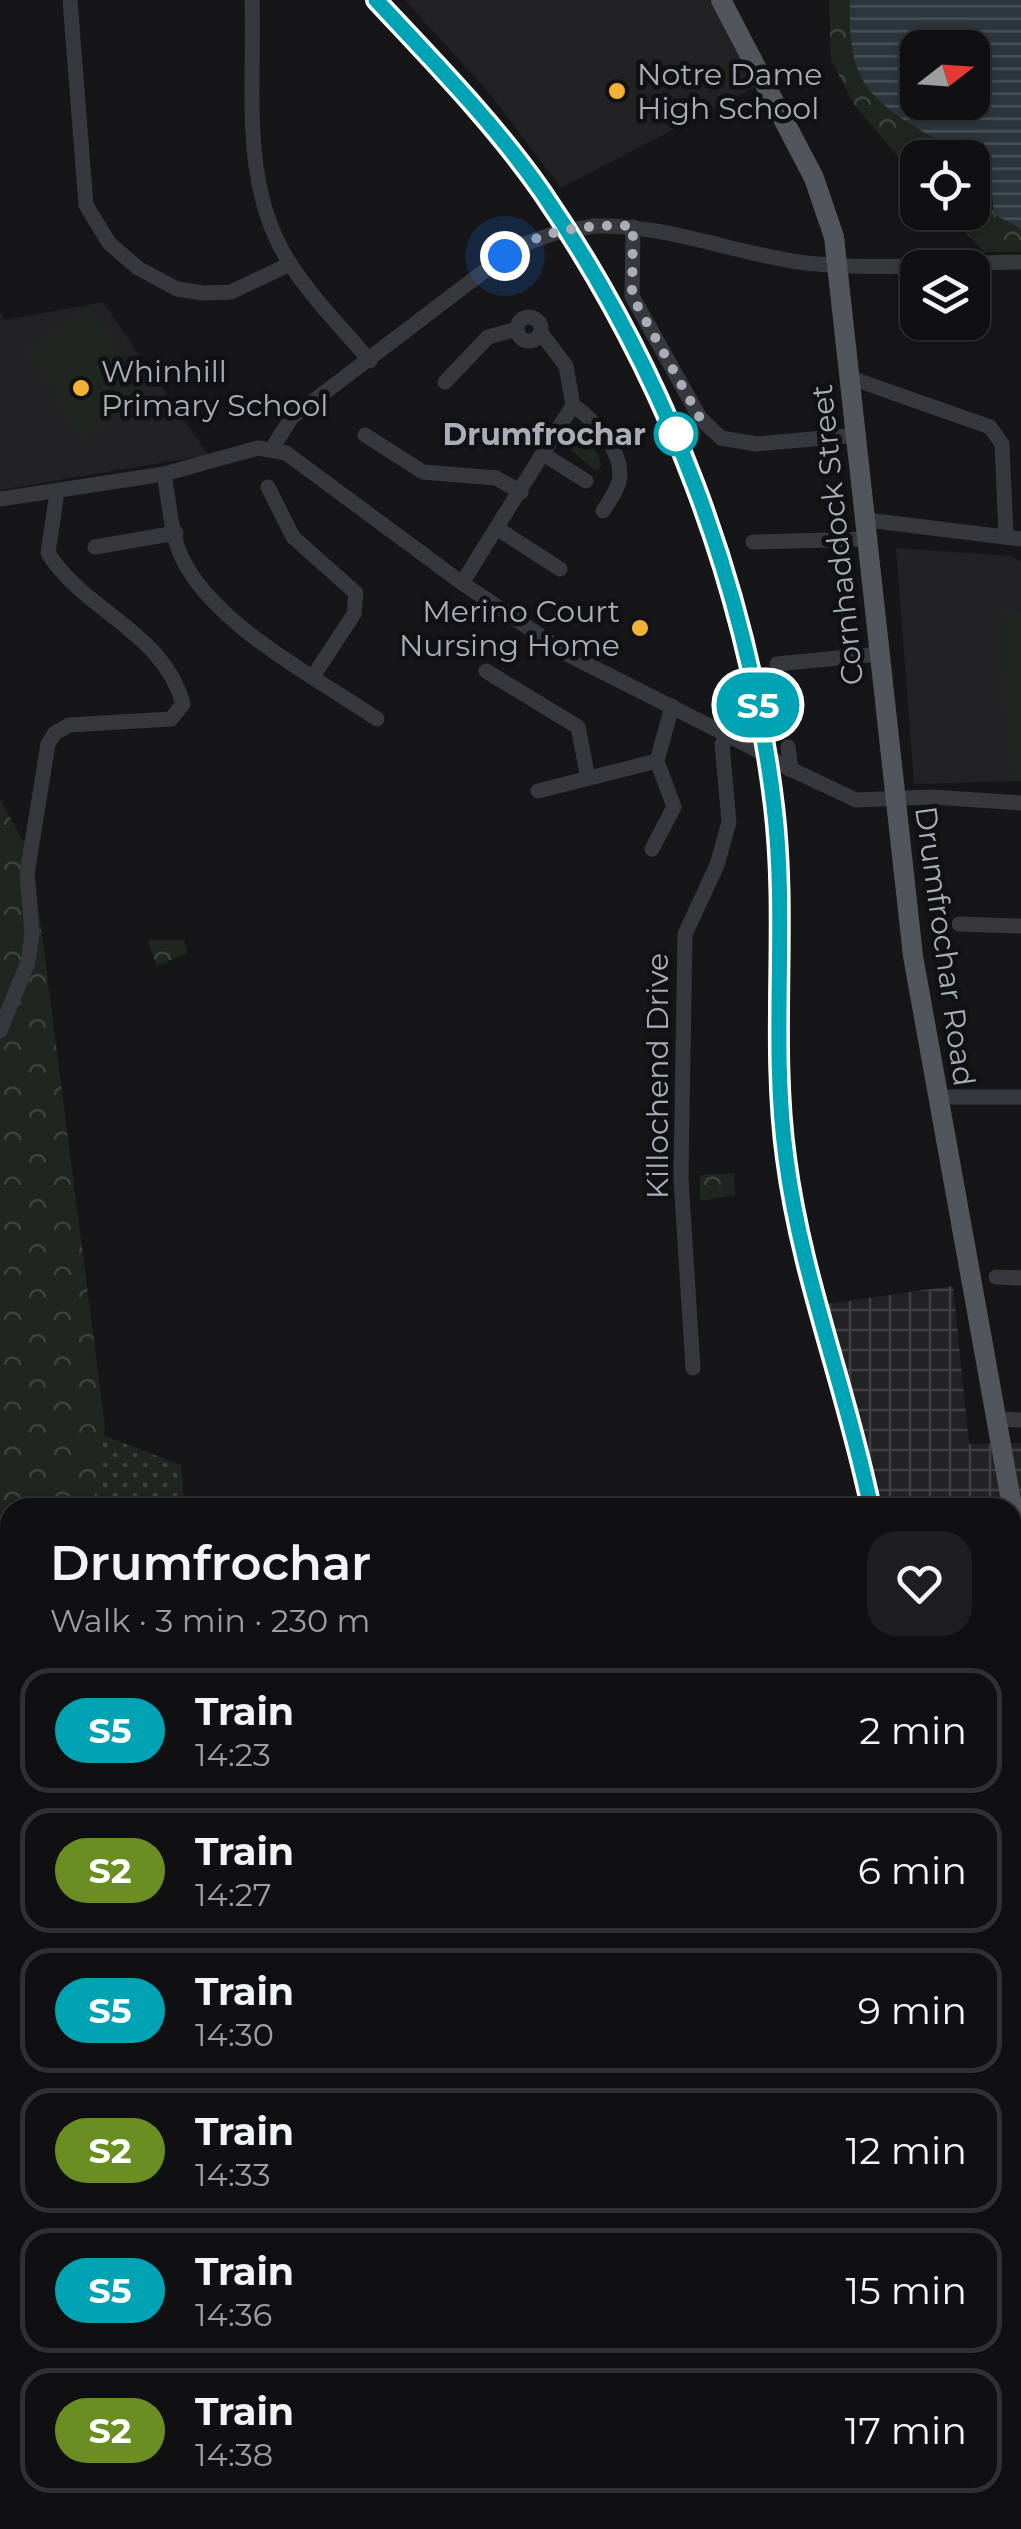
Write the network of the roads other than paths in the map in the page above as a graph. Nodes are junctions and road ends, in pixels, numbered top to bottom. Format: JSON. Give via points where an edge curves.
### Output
{"nodes":[{"id":1,"x":70,"y":0,"type":"edge"},
{"id":2,"x":252,"y":0,"type":"edge"},
{"id":3,"x":722,"y":0,"type":"edge"},
{"id":4,"x":633,"y":226,"type":"junction"},
{"id":5,"x":1021,"y":262,"type":"edge"},
{"id":6,"x":290,"y":264,"type":"junction"},
{"id":7,"x":840,"y":266,"type":"junction"},
{"id":8,"x":370,"y":361,"type":"junction"},
{"id":9,"x":851,"y":378,"type":"junction"},
{"id":10,"x":445,"y":382,"type":"dead end"},
{"id":11,"x":572,"y":405,"type":"junction"},
{"id":12,"x":365,"y":435,"type":"dead end"},
{"id":13,"x":858,"y":435,"type":"junction"},
{"id":14,"x":272,"y":448,"type":"junction"},
{"id":15,"x":544,"y":454,"type":"junction"},
{"id":16,"x":164,"y":474,"type":"junction"},
{"id":17,"x":586,"y":482,"type":"dead end"},
{"id":18,"x":268,"y":487,"type":"dead end"},
{"id":19,"x":57,"y":492,"type":"junction"},
{"id":20,"x":521,"y":492,"type":"junction"},
{"id":21,"x":0,"y":499,"type":"edge"},
{"id":22,"x":604,"y":511,"type":"dead end"},
{"id":23,"x":498,"y":529,"type":"junction"},
{"id":24,"x":868,"y":530,"type":"junction"},
{"id":25,"x":176,"y":534,"type":"junction"},
{"id":26,"x":1014,"y":537,"type":"edge"},
{"id":27,"x":753,"y":542,"type":"dead end"},
{"id":28,"x":95,"y":548,"type":"dead end"},
{"id":29,"x":560,"y":569,"type":"dead end"},
{"id":30,"x":462,"y":583,"type":"junction"},
{"id":31,"x":878,"y":654,"type":"junction"},
{"id":32,"x":778,"y":664,"type":"dead end"},
{"id":33,"x":486,"y":672,"type":"dead end"},
{"id":34,"x":314,"y":676,"type":"junction"},
{"id":35,"x":672,"y":706,"type":"junction"},
{"id":36,"x":377,"y":719,"type":"dead end"},
{"id":37,"x":729,"y":736,"type":"junction"},
{"id":38,"x":788,"y":746,"type":"dead end"},
{"id":39,"x":657,"y":760,"type":"junction"},
{"id":40,"x":789,"y":768,"type":"junction"},
{"id":41,"x":588,"y":778,"type":"junction"},
{"id":42,"x":538,"y":791,"type":"dead end"},
{"id":43,"x":899,"y":798,"type":"junction"},
{"id":44,"x":1021,"y":803,"type":"edge"},
{"id":45,"x":652,"y":849,"type":"dead end"},
{"id":46,"x":959,"y":924,"type":"dead end"},
{"id":47,"x":1021,"y":926,"type":"edge"},
{"id":48,"x":0,"y":1031,"type":"edge"},
{"id":49,"x":937,"y":1096,"type":"junction"},
{"id":50,"x":1021,"y":1097,"type":"edge"},
{"id":51,"x":996,"y":1277,"type":"dead end"},
{"id":52,"x":1021,"y":1278,"type":"edge"},
{"id":53,"x":693,"y":1368,"type":"dead end"},
{"id":54,"x":998,"y":1419,"type":"junction"},
{"id":55,"x":1021,"y":1420,"type":"edge"},
{"id":56,"x":1011,"y":1498,"type":"edge"}],
"edges":[{"from":1,"to":6,"type":"street","via":[[86,205],[109,243],[177,289],[202,293],[230,292]]},
{"from":2,"to":6,"type":"street","via":[[252,154]]},
{"from":3,"to":7,"type":"main road","name":"Cornhaddock Street","via":[[814,178]]},
{"from":4,"to":7,"type":"street"},
{"from":4,"to":8,"type":"street","bridge":true,"via":[[594,226],[516,247]]},
{"from":4,"to":13,"type":"street","via":[[632,296],[700,418],[720,438],[756,444]]},
{"from":5,"to":7,"type":"street"},
{"from":6,"to":8,"type":"street"},
{"from":7,"to":9,"type":"main road","name":"Cornhaddock Street"},
{"from":8,"to":14,"type":"street","via":[[291,418]]},
{"from":9,"to":13,"type":"main road","name":"Cornhaddock Street"},
{"from":9,"to":26,"type":"street","via":[[997,434]]},
{"from":10,"to":11,"type":"street","via":[[488,337],[531,317],[566,366]]},
{"from":11,"to":15,"type":"street"},
{"from":11,"to":22,"type":"street","via":[[596,422],[617,462],[618,482]]},
{"from":12,"to":20,"type":"street","via":[[423,472],[496,478]]},
{"from":13,"to":24,"type":"main road","name":"Cornhaddock Street"},
{"from":14,"to":16,"type":"street"},
{"from":14,"to":30,"type":"street","name":"Drumfrochar Road","via":[[300,460]]},
{"from":15,"to":17,"type":"street"},
{"from":15,"to":20,"type":"street"},
{"from":16,"to":19,"type":"street"},
{"from":16,"to":25,"type":"street"},
{"from":18,"to":34,"type":"street","via":[[293,538],[356,592],[354,614]]},
{"from":19,"to":21,"type":"street"},
{"from":19,"to":48,"type":"street","via":[[48,553],[58,570],[146,642],[171,674],[182,704],[172,720],[68,725],[48,744],[27,874],[28,962]]},
{"from":20,"to":23,"type":"street"},
{"from":23,"to":29,"type":"street"},
{"from":23,"to":30,"type":"street"},
{"from":24,"to":26,"type":"street"},
{"from":24,"to":27,"type":"street"},
{"from":24,"to":31,"type":"main road","name":"Cornhaddock Street"},
{"from":25,"to":28,"type":"street"},
{"from":25,"to":34,"type":"street","via":[[189,571],[230,618]]},
{"from":30,"to":35,"type":"street","name":"Drumfrochar Road","via":[[569,654]]},
{"from":31,"to":32,"type":"street"},
{"from":31,"to":43,"type":"main road","name":"Cornhaddock Street"},
{"from":33,"to":41,"type":"street","via":[[578,726]]},
{"from":34,"to":36,"type":"street"},
{"from":35,"to":37,"type":"street","name":"Drumfrochar Road"},
{"from":35,"to":39,"type":"street"},
{"from":37,"to":40,"type":"street","name":"Drumfrochar Road","bridge":true},
{"from":37,"to":53,"type":"street","name":"Killochend Drive","via":[[722,744],[729,822],[684,934],[681,1178]]},
{"from":38,"to":40,"type":"street"},
{"from":39,"to":41,"type":"street"},
{"from":39,"to":45,"type":"street","via":[[674,806]]},
{"from":40,"to":43,"type":"street","name":"Drumfrochar Road","via":[[856,800]]},
{"from":41,"to":42,"type":"street"},
{"from":43,"to":44,"type":"street"},
{"from":43,"to":49,"type":"main road","name":"Drumfrochar Road","via":[[913,956]]},
{"from":46,"to":47,"type":"street"},
{"from":49,"to":50,"type":"street"},
{"from":49,"to":54,"type":"main road","name":"Drumfrochar Road"},
{"from":51,"to":52,"type":"street"},
{"from":54,"to":55,"type":"street"},
{"from":54,"to":56,"type":"main road","name":"Drumfrochar Road"}]}
